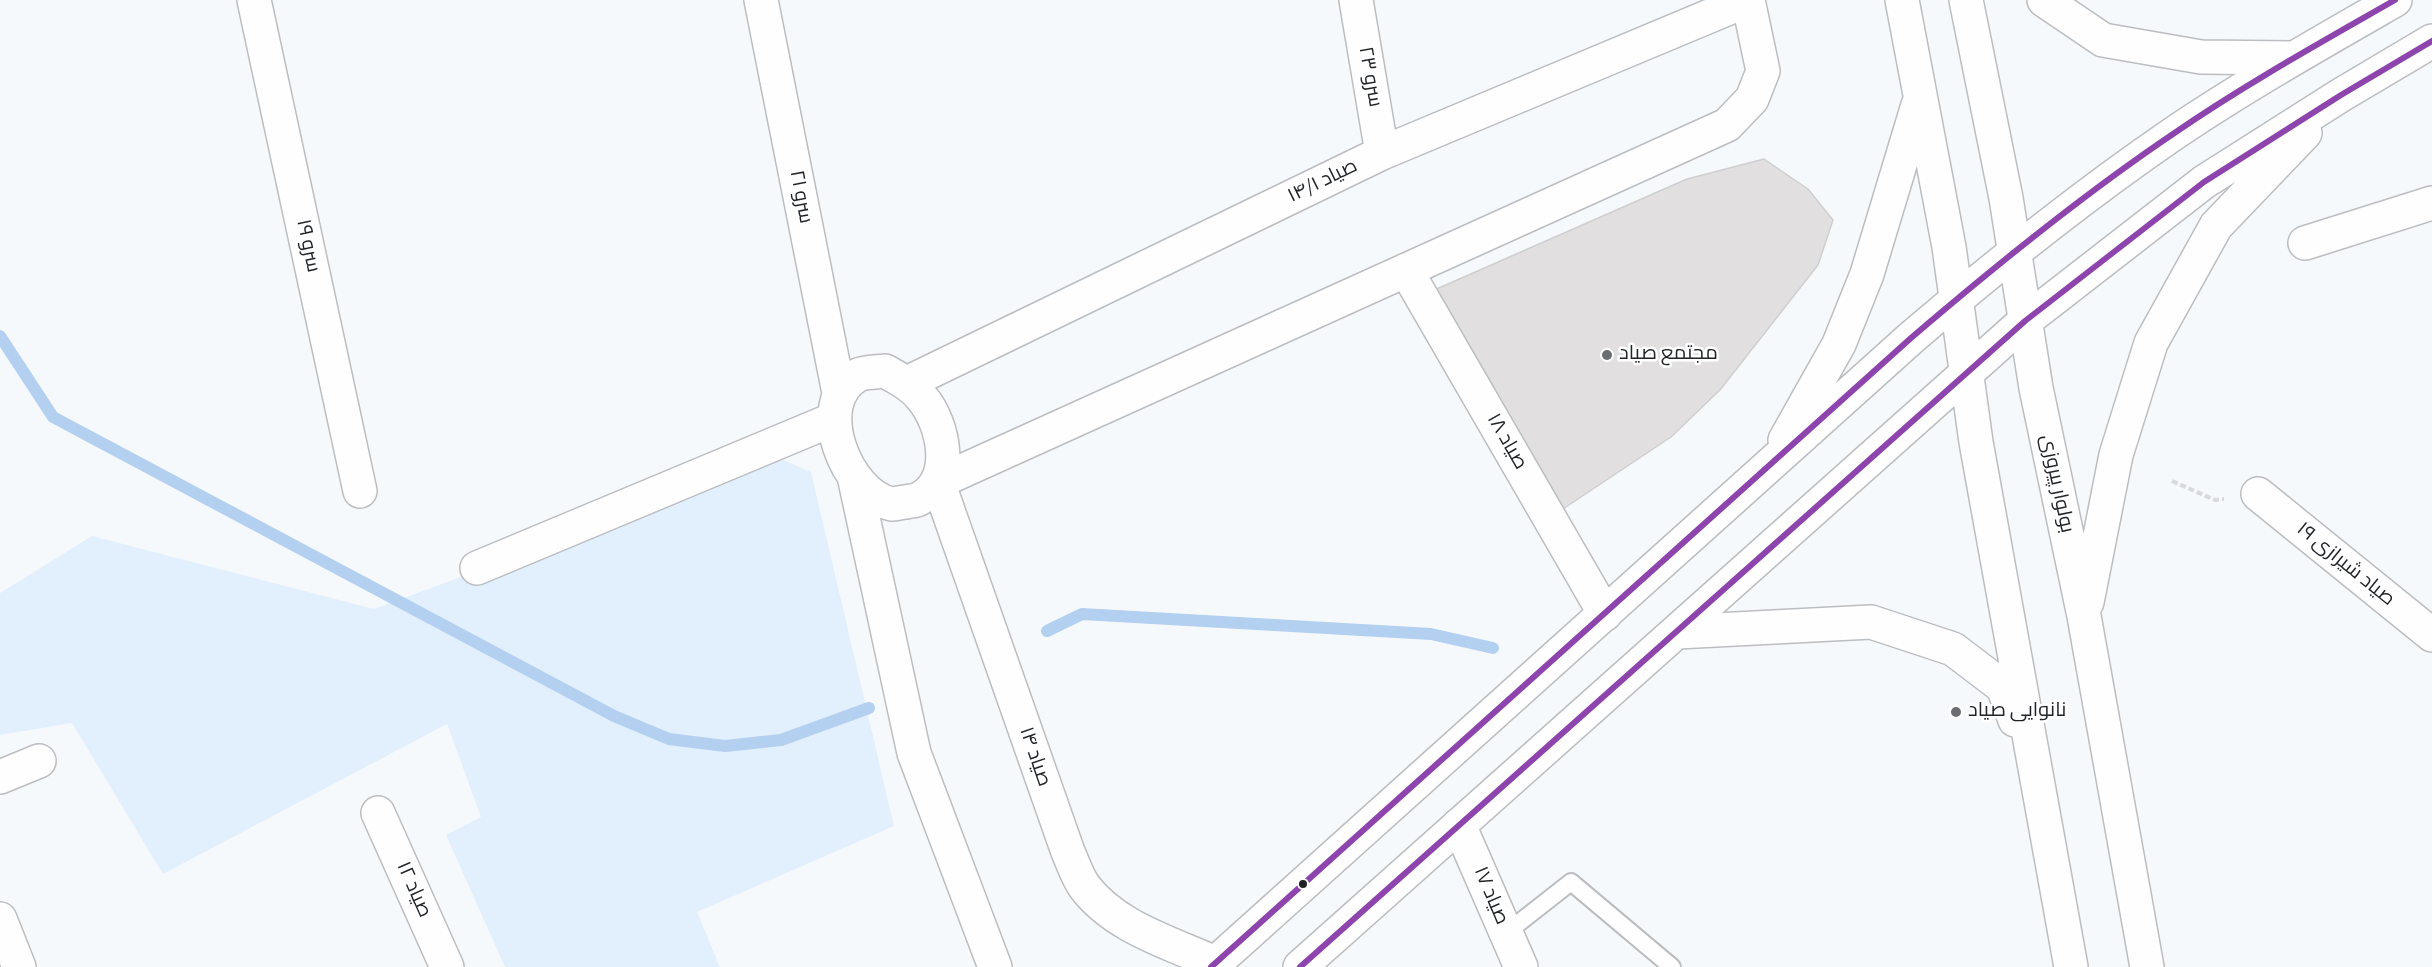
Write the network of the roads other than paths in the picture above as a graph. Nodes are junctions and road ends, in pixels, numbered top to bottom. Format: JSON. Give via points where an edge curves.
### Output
{"nodes":[{"id":1,"x":254,"y":0,"type":"edge"},
{"id":2,"x":761,"y":0,"type":"edge"},
{"id":3,"x":1356,"y":0,"type":"edge"},
{"id":4,"x":1748,"y":0,"type":"edge"},
{"id":5,"x":1902,"y":0,"type":"edge"},
{"id":6,"x":1966,"y":0,"type":"edge"},
{"id":7,"x":2044,"y":0,"type":"edge"},
{"id":8,"x":2395,"y":0,"type":"edge"},
{"id":9,"x":2432,"y":40,"type":"edge"},
{"id":10,"x":2294,"y":58,"type":"junction"},
{"id":11,"x":2341,"y":95,"type":"junction"},
{"id":12,"x":1920,"y":100,"type":"junction"},
{"id":13,"x":1382,"y":153,"type":"junction"},
{"id":14,"x":2432,"y":203,"type":"edge"},
{"id":15,"x":2305,"y":243,"type":"dead end"},
{"id":16,"x":2014,"y":250,"type":"junction"},
{"id":17,"x":1406,"y":270,"type":"junction"},
{"id":18,"x":1956,"y":300,"type":"junction"},
{"id":19,"x":2025,"y":321,"type":"junction"},
{"id":20,"x":1966,"y":372,"type":"junction"},
{"id":21,"x":907,"y":383,"type":"junction"},
{"id":22,"x":837,"y":406,"type":"junction"},
{"id":23,"x":1771,"y":465,"type":"junction"},
{"id":24,"x":854,"y":476,"type":"junction"},
{"id":25,"x":938,"y":482,"type":"junction"},
{"id":26,"x":360,"y":491,"type":"dead end"},
{"id":27,"x":2258,"y":494,"type":"road end"},
{"id":28,"x":477,"y":568,"type":"dead end"},
{"id":29,"x":1605,"y":614,"type":"junction"},
{"id":30,"x":2084,"y":616,"type":"junction"},
{"id":31,"x":1677,"y":632,"type":"junction"},
{"id":32,"x":2432,"y":635,"type":"edge"},
{"id":33,"x":39,"y":760,"type":"dead end"},
{"id":34,"x":0,"y":777,"type":"edge"},
{"id":35,"x":2038,"y":784,"type":"junction"},
{"id":36,"x":378,"y":813,"type":"dead end"},
{"id":37,"x":1459,"y":825,"type":"junction"},
{"id":38,"x":0,"y":919,"type":"edge"},
{"id":39,"x":1506,"y":933,"type":"junction"},
{"id":40,"x":1213,"y":965,"type":"edge"},
{"id":41,"x":20,"y":967,"type":"edge"},
{"id":42,"x":447,"y":967,"type":"edge"},
{"id":43,"x":995,"y":967,"type":"edge"},
{"id":44,"x":1300,"y":967,"type":"edge"},
{"id":45,"x":1521,"y":967,"type":"edge"},
{"id":46,"x":1672,"y":967,"type":"edge"},
{"id":47,"x":2071,"y":967,"type":"edge"},
{"id":48,"x":2147,"y":967,"type":"edge"}],
"edges":[{"from":1,"to":26,"type":"main road","name":"سرو ۱۹"},
{"from":2,"to":22,"type":"main road","name":"سرو ۲۱"},
{"from":3,"to":13,"type":"main road","name":"سرو ۲۳"},
{"from":4,"to":13,"type":"main road","name":"صیاد ۱۴/۱"},
{"from":4,"to":17,"type":"main road","via":[[1763,71],[1752,99],[1727,125]]},
{"from":5,"to":12,"type":"main road"},
{"from":6,"to":16,"type":"main road","name":"بولوار پیروزی"},
{"from":7,"to":10,"type":"main road","via":[[2103,40],[2201,57]]},
{"from":8,"to":10,"type":"main road"},
{"from":9,"to":11,"type":"main road"},
{"from":10,"to":16,"type":"main road","via":[[2173,134]]},
{"from":11,"to":19,"type":"main road","via":[[2204,182]]},
{"from":11,"to":30,"type":"main road","via":[[2216,226],[2151,343],[2116,455]]},
{"from":12,"to":18,"type":"main road"},
{"from":12,"to":23,"type":"main road","via":[[1867,274],[1839,344]]},
{"from":13,"to":21,"type":"main road","name":"صیاد ۱۴/۱"},
{"from":14,"to":15,"type":"main road"},
{"from":16,"to":18,"type":"main road"},
{"from":16,"to":19,"type":"main road","name":"بولوار پیروزی"},
{"from":17,"to":25,"type":"main road"},
{"from":17,"to":29,"type":"main road","name":"صیاد ۱۸"},
{"from":18,"to":20,"type":"main road"},
{"from":18,"to":23,"type":"main road"},
{"from":19,"to":20,"type":"main road"},
{"from":19,"to":30,"type":"main road","name":"بولوار پیروزی"},
{"from":20,"to":31,"type":"main road"},
{"from":20,"to":35,"type":"main road"},
{"from":21,"to":22,"type":"main road","via":[[885,371],[858,375]]},
{"from":21,"to":25,"type":"main road","via":[[923,399],[940,435],[943,456]]},
{"from":22,"to":24,"type":"main road","via":[[837,440]]},
{"from":22,"to":28,"type":"main road"},
{"from":23,"to":29,"type":"main road"},
{"from":24,"to":25,"type":"main road","via":[[870,492],[892,504],[919,500]]},
{"from":24,"to":43,"type":"main road","via":[[914,753]]},
{"from":25,"to":40,"type":"main road","name":"صیاد ۱۴","via":[[1083,885],[1107,911]]},
{"from":27,"to":32,"type":"main road","name":"صیاد شیرازی ۱۹"},
{"from":29,"to":40,"type":"main road"},
{"from":30,"to":48,"type":"main road","name":"بولوار پیروزی"},
{"from":31,"to":35,"type":"main road","via":[[1871,622],[1953,649],[2003,687]]},
{"from":31,"to":37,"type":"main road"},
{"from":33,"to":34,"type":"main road"},
{"from":35,"to":47,"type":"main road"},
{"from":36,"to":42,"type":"main road","name":"صیاد ۱۲"},
{"from":37,"to":39,"type":"main road","name":"صیاد ۱۷"},
{"from":37,"to":44,"type":"main road"},
{"from":38,"to":41,"type":"main road"},
{"from":39,"to":45,"type":"main road","name":"صیاد ۱۷"},
{"from":39,"to":46,"type":"lane","via":[[1571,882]]}]}
